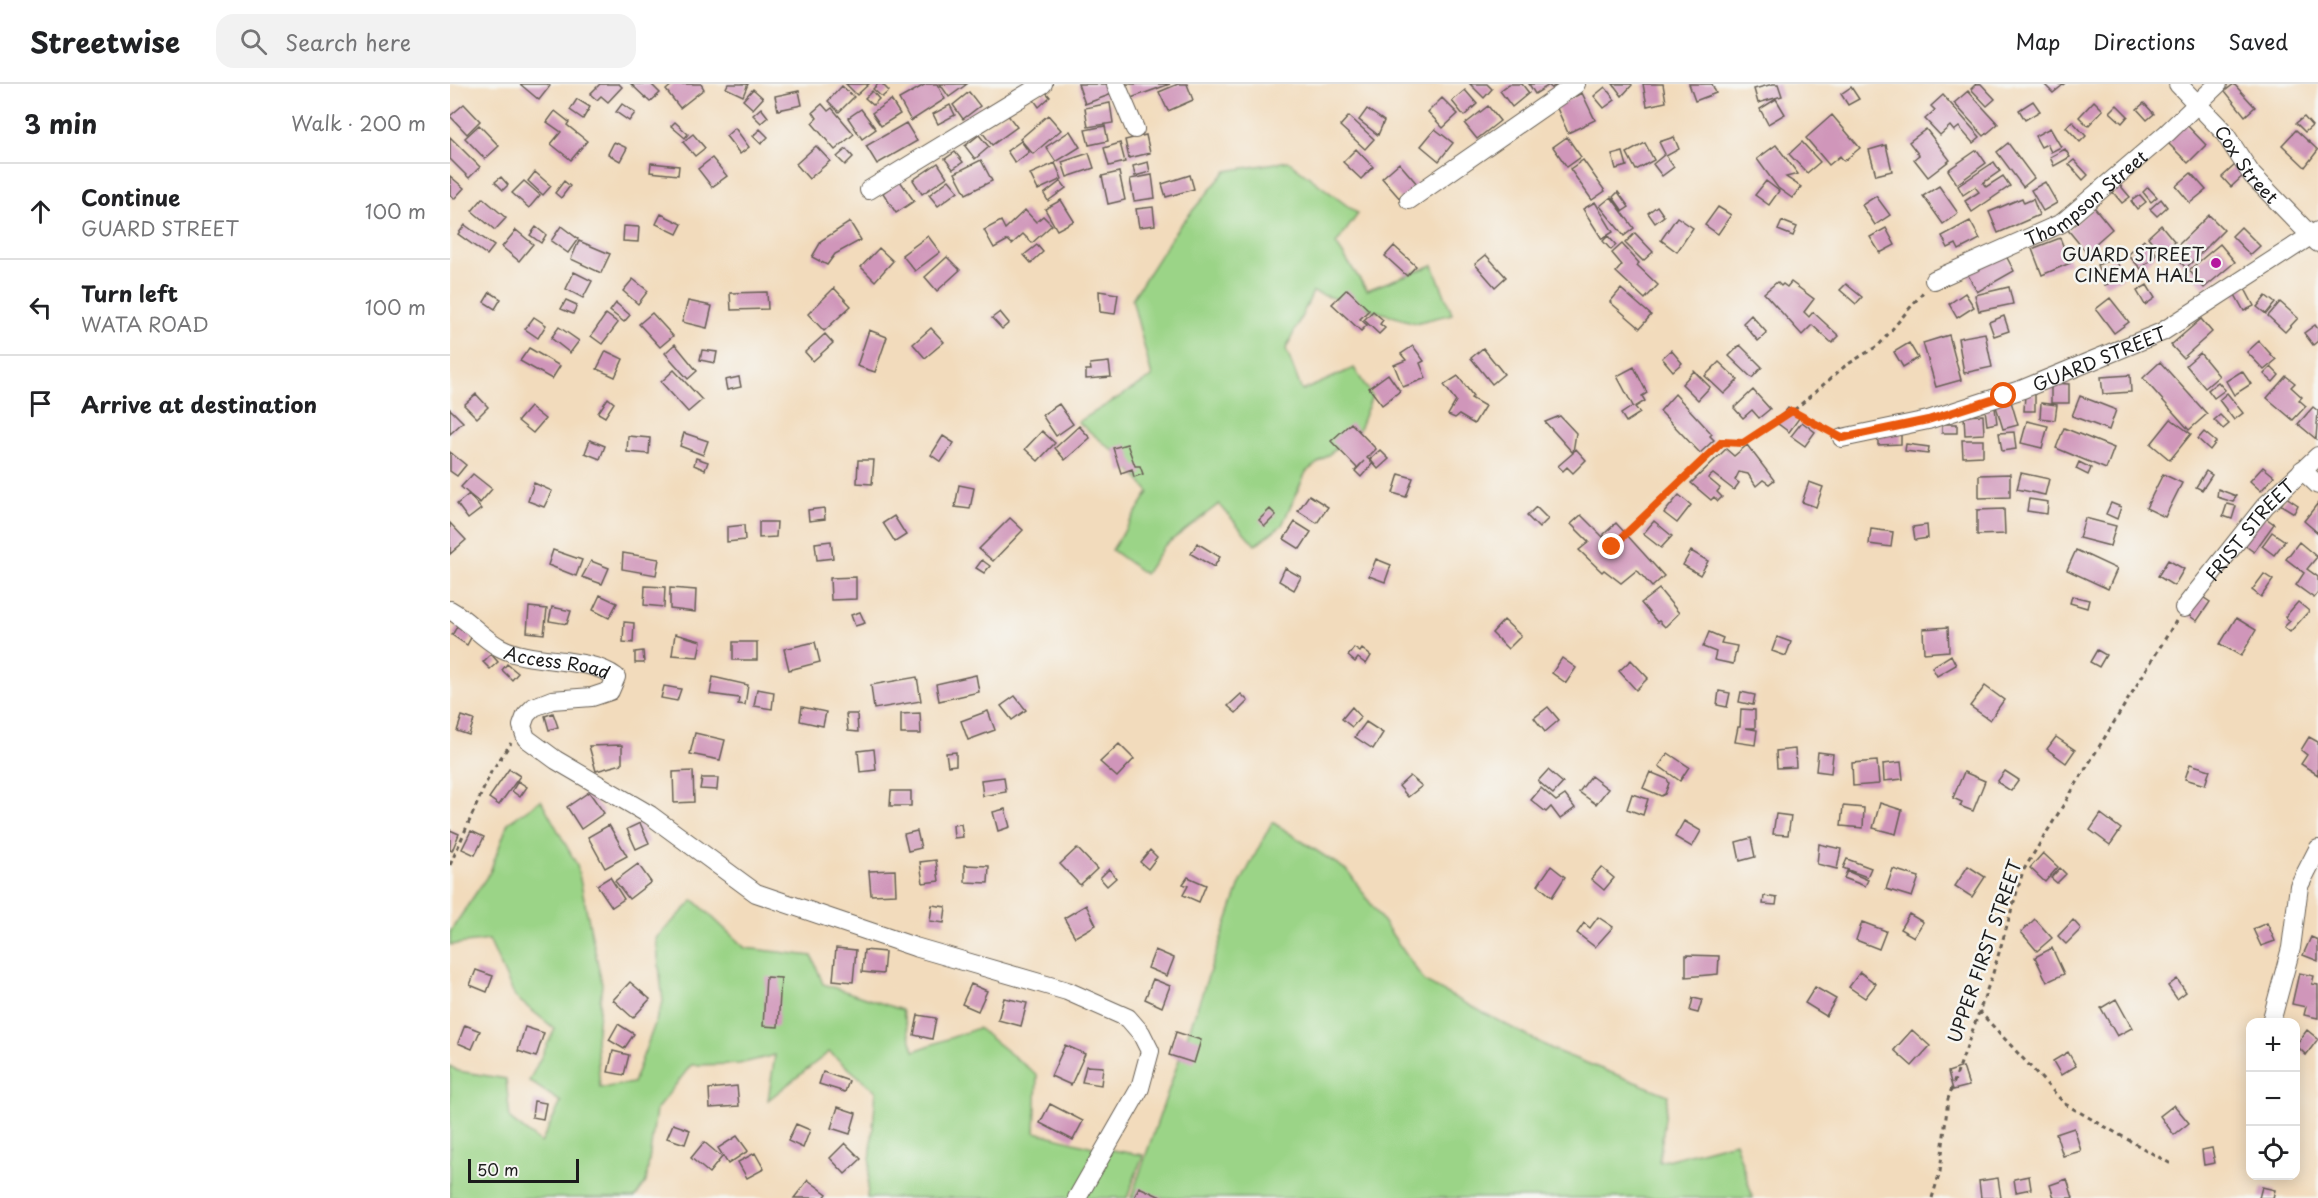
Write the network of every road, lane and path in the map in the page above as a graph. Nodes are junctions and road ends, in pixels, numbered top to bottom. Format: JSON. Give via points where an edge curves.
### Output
{"nodes":[{"id":1,"x":1043,"y":84,"type":"edge"},
{"id":2,"x":1116,"y":84,"type":"edge"},
{"id":3,"x":1576,"y":84,"type":"edge"},
{"id":4,"x":2178,"y":84,"type":"edge"},
{"id":5,"x":2218,"y":84,"type":"edge"},
{"id":6,"x":2197,"y":105,"type":"junction"},
{"id":7,"x":1135,"y":129,"type":"dead end"},
{"id":8,"x":869,"y":190,"type":"dead end"},
{"id":9,"x":1409,"y":200,"type":"dead end"},
{"id":10,"x":2316,"y":237,"type":"edge"},
{"id":11,"x":1934,"y":280,"type":"joint"},
{"id":12,"x":1792,"y":411,"type":"junction"},
{"id":13,"x":1842,"y":438,"type":"joint"},
{"id":14,"x":2318,"y":456,"type":"edge"},
{"id":15,"x":2302,"y":470,"type":"junction"},
{"id":16,"x":2318,"y":485,"type":"edge"},
{"id":17,"x":1612,"y":547,"type":"dead end"},
{"id":18,"x":2184,"y":608,"type":"joint"},
{"id":19,"x":450,"y":610,"type":"edge"},
{"id":20,"x":522,"y":726,"type":"junction"},
{"id":21,"x":2318,"y":849,"type":"edge"},
{"id":22,"x":450,"y":865,"type":"edge"},
{"id":23,"x":1979,"y":1011,"type":"junction"},
{"id":24,"x":2272,"y":1018,"type":"edge"},
{"id":25,"x":2171,"y":1164,"type":"dead end"},
{"id":26,"x":1077,"y":1198,"type":"edge"},
{"id":27,"x":1932,"y":1198,"type":"edge"}],
"edges":[{"from":1,"to":8,"type":"street"},
{"from":2,"to":7,"type":"street"},
{"from":3,"to":9,"type":"street"},
{"from":4,"to":6,"type":"street","name":"Cox Street"},
{"from":5,"to":6,"type":"street","name":"Thompson Street"},
{"from":6,"to":10,"type":"street","name":"Cox Street","via":[[2223,131],[2252,175]]},
{"from":6,"to":11,"type":"street","name":"Thompson Street","via":[[2062,223]]},
{"from":10,"to":13,"type":"street","name":"GUARD STREET","via":[[2162,332],[2082,366],[1928,420]]},
{"from":11,"to":12,"type":"path","via":[[1880,345],[1845,366]]},
{"from":12,"to":13,"type":"path"},
{"from":12,"to":17,"type":"path","via":[[1743,443],[1722,442]]},
{"from":14,"to":15,"type":"street","name":"FRIST STREET"},
{"from":15,"to":16,"type":"street"},
{"from":15,"to":18,"type":"street","name":"FRIST STREET","via":[[2265,506]]},
{"from":18,"to":23,"type":"path","name":"UPPER FIRST STREET","via":[[2023,870]]},
{"from":19,"to":20,"type":"street","name":"Access Road","via":[[500,647],[605,669],[616,677],[610,691],[592,697],[552,700],[534,707]]},
{"from":20,"to":22,"type":"path","via":[[491,772]]},
{"from":20,"to":26,"type":"street","via":[[526,738],[650,815],[756,893],[1067,991],[1128,1018],[1150,1051],[1140,1088]]},
{"from":21,"to":24,"type":"street","via":[[2299,886],[2291,948]]},
{"from":23,"to":25,"type":"path","via":[[2065,1104]]},
{"from":23,"to":27,"type":"path","name":"UPPER FIRST STREET","via":[[1947,1099],[1940,1172]]}]}
